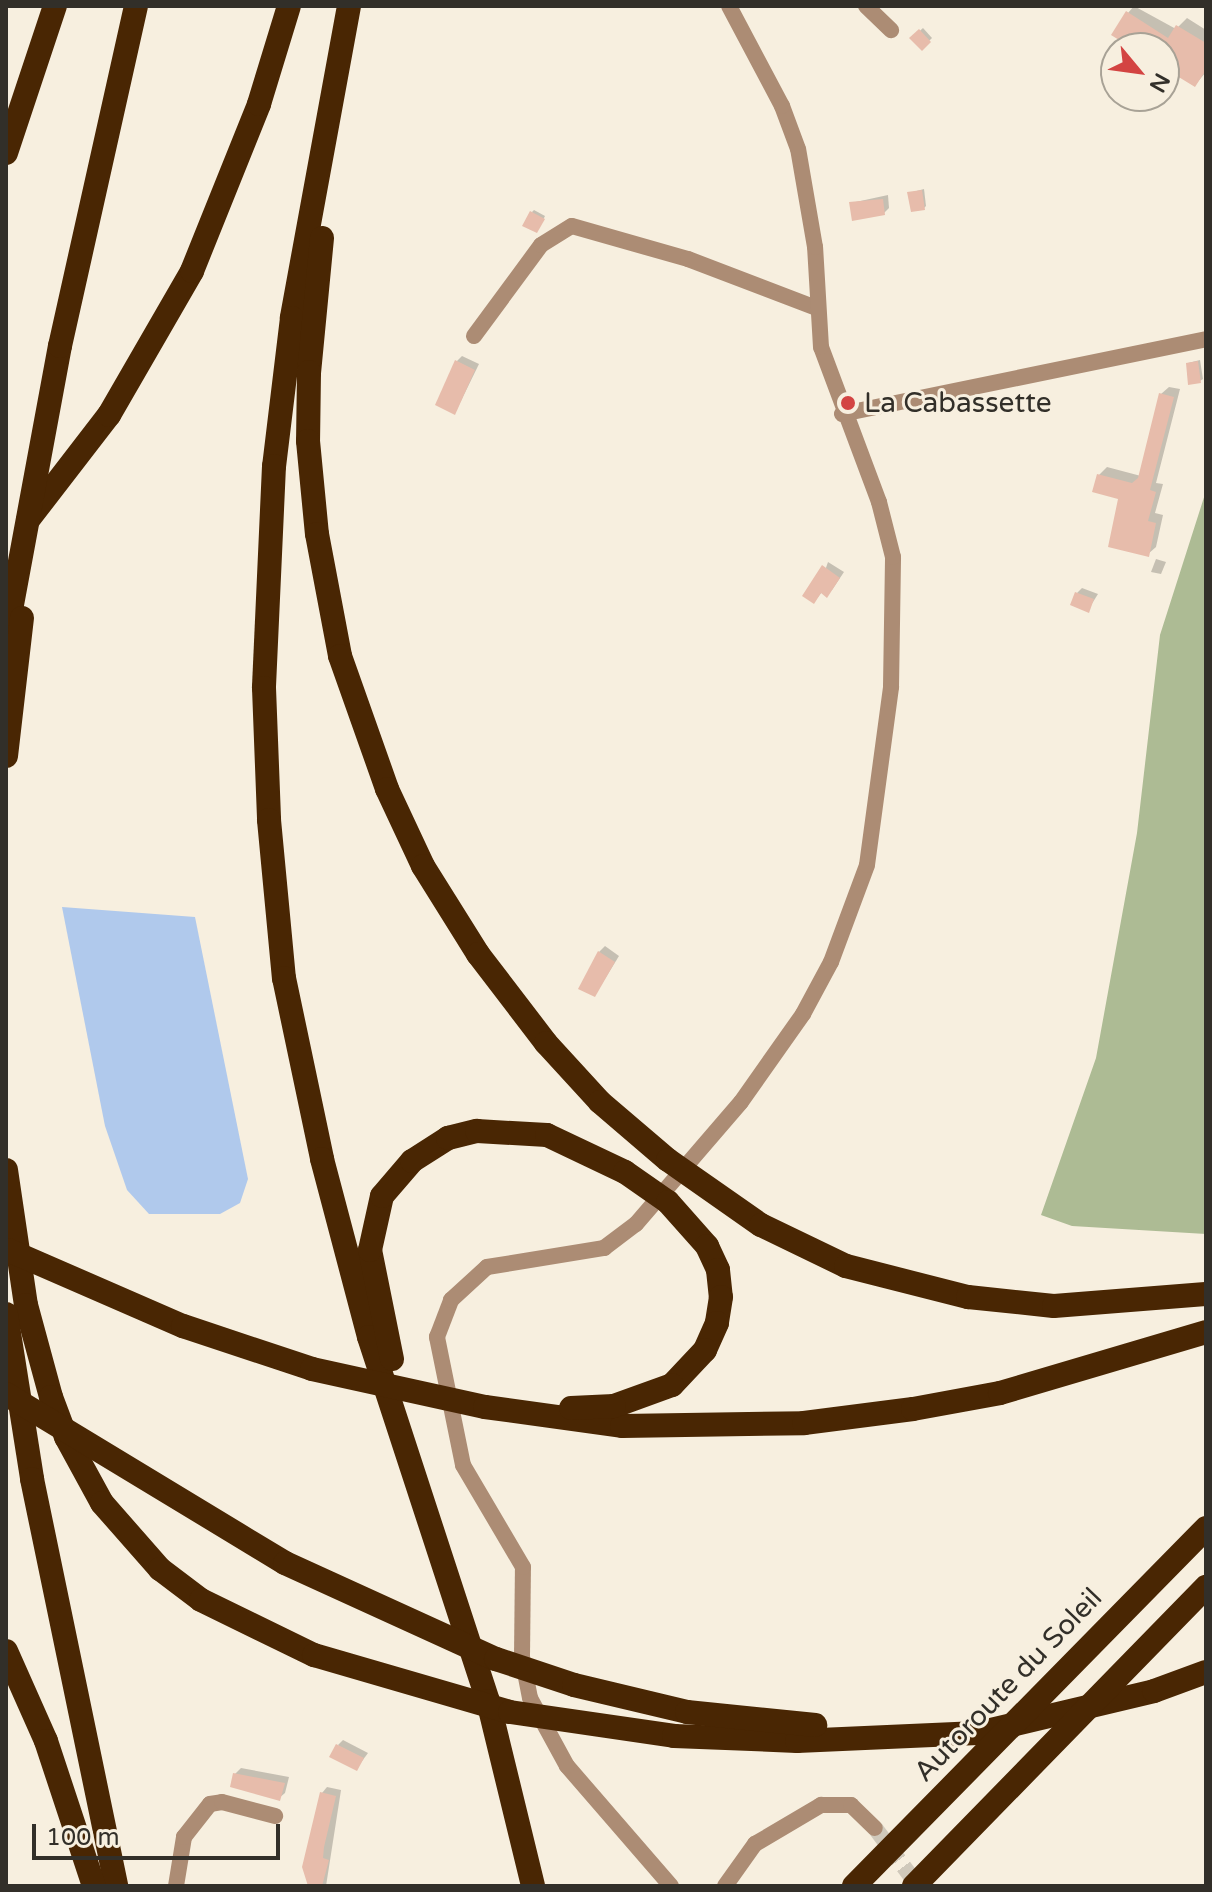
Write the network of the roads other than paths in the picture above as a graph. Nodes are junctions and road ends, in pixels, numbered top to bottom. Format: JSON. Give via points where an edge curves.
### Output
{"nodes":[{"id":1,"x":55,"y":6,"type":"edge"},
{"id":2,"x":136,"y":6,"type":"edge"},
{"id":3,"x":289,"y":6,"type":"edge"},
{"id":4,"x":350,"y":6,"type":"edge"},
{"id":5,"x":729,"y":6,"type":"edge"},
{"id":6,"x":866,"y":6,"type":"edge"},
{"id":7,"x":891,"y":30,"type":"dead end"},
{"id":8,"x":6,"y":153,"type":"edge"},
{"id":9,"x":816,"y":308,"type":"junction"},
{"id":10,"x":474,"y":336,"type":"dead end"},
{"id":11,"x":1206,"y":339,"type":"edge"},
{"id":12,"x":60,"y":346,"type":"junction"},
{"id":13,"x":842,"y":414,"type":"junction"},
{"id":14,"x":6,"y":544,"type":"edge"},
{"id":15,"x":6,"y":637,"type":"edge"},
{"id":16,"x":6,"y":756,"type":"edge"},
{"id":17,"x":6,"y":1170,"type":"edge"},
{"id":18,"x":6,"y":1249,"type":"edge"},
{"id":19,"x":1206,"y":1294,"type":"edge"},
{"id":20,"x":6,"y":1314,"type":"edge"},
{"id":21,"x":1206,"y":1332,"type":"edge"},
{"id":22,"x":6,"y":1394,"type":"edge"},
{"id":23,"x":479,"y":1405,"type":"junction"},
{"id":24,"x":1206,"y":1528,"type":"edge"},
{"id":25,"x":438,"y":1544,"type":"junction"},
{"id":26,"x":1206,"y":1587,"type":"edge"},
{"id":27,"x":6,"y":1651,"type":"edge"},
{"id":28,"x":1198,"y":1675,"type":"edge"},
{"id":29,"x":915,"y":1731,"type":"junction"},
{"id":30,"x":275,"y":1816,"type":"dead end"},
{"id":31,"x":875,"y":1828,"type":"tunnel mouth"},
{"id":32,"x":859,"y":1881,"type":"edge"},
{"id":33,"x":94,"y":1886,"type":"edge"},
{"id":34,"x":116,"y":1886,"type":"edge"},
{"id":35,"x":176,"y":1886,"type":"edge"},
{"id":36,"x":533,"y":1886,"type":"edge"},
{"id":37,"x":671,"y":1886,"type":"edge"},
{"id":38,"x":725,"y":1886,"type":"edge"},
{"id":39,"x":914,"y":1886,"type":"edge"}],
"edges":[{"from":1,"to":8,"type":"highway"},
{"from":2,"to":12,"type":"highway"},
{"from":3,"to":14,"type":"highway","via":[[259,104],[192,271],[93,439]]},
{"from":4,"to":19,"type":"highway","via":[[309,372],[317,534],[328,606],[356,710],[423,866],[478,954],[546,1043],[640,1139],[761,1225],[846,1266],[968,1297],[1054,1306]]},
{"from":4,"to":25,"type":"highway","via":[[292,318],[274,466],[264,688],[269,820],[284,978],[322,1159],[369,1337]]},
{"from":5,"to":9,"type":"street","via":[[782,106],[798,149],[815,247]]},
{"from":6,"to":7,"type":"street"},
{"from":9,"to":10,"type":"street","via":[[688,259],[572,226],[541,245]]},
{"from":9,"to":13,"type":"street","via":[[821,347]]},
{"from":11,"to":13,"type":"street"},
{"from":12,"to":15,"type":"highway"},
{"from":12,"to":16,"type":"highway"},
{"from":13,"to":37,"type":"street","via":[[879,502],[895,580],[891,687],[877,809],[860,888],[831,962],[772,1060],[636,1224],[604,1248],[487,1267],[451,1300],[437,1350],[463,1465],[523,1567],[522,1657],[530,1698],[567,1766]]},
{"from":17,"to":29,"type":"highway","via":[[26,1305],[51,1397],[88,1480],[117,1523],[160,1569],[201,1600],[265,1634],[359,1671],[441,1695],[588,1726],[754,1740]]},
{"from":18,"to":23,"type":"highway","via":[[183,1326],[312,1369]]},
{"from":20,"to":34,"type":"highway","via":[[32,1479]]},
{"from":21,"to":23,"type":"highway","via":[[1000,1393],[804,1423],[622,1426]]},
{"from":22,"to":29,"type":"highway","via":[[285,1563],[407,1622],[574,1685],[747,1722]]},
{"from":23,"to":25,"type":"highway","via":[[592,1408],[643,1400],[692,1368],[717,1323],[721,1297],[718,1270],[707,1246],[668,1202],[581,1148],[518,1129],[477,1131],[430,1146],[382,1196],[370,1232],[374,1286]]},
{"from":24,"to":32,"type":"highway","name":"Autoroute du Soleil"},
{"from":25,"to":36,"type":"highway","via":[[503,1755]]},
{"from":26,"to":39,"type":"highway"},
{"from":27,"to":33,"type":"highway","via":[[46,1741]]},
{"from":28,"to":29,"type":"highway","via":[[1042,1716]]},
{"from":30,"to":35,"type":"street","via":[[222,1802],[210,1804],[184,1837]]},
{"from":31,"to":38,"type":"street","via":[[851,1805],[821,1805],[755,1844]]}]}
